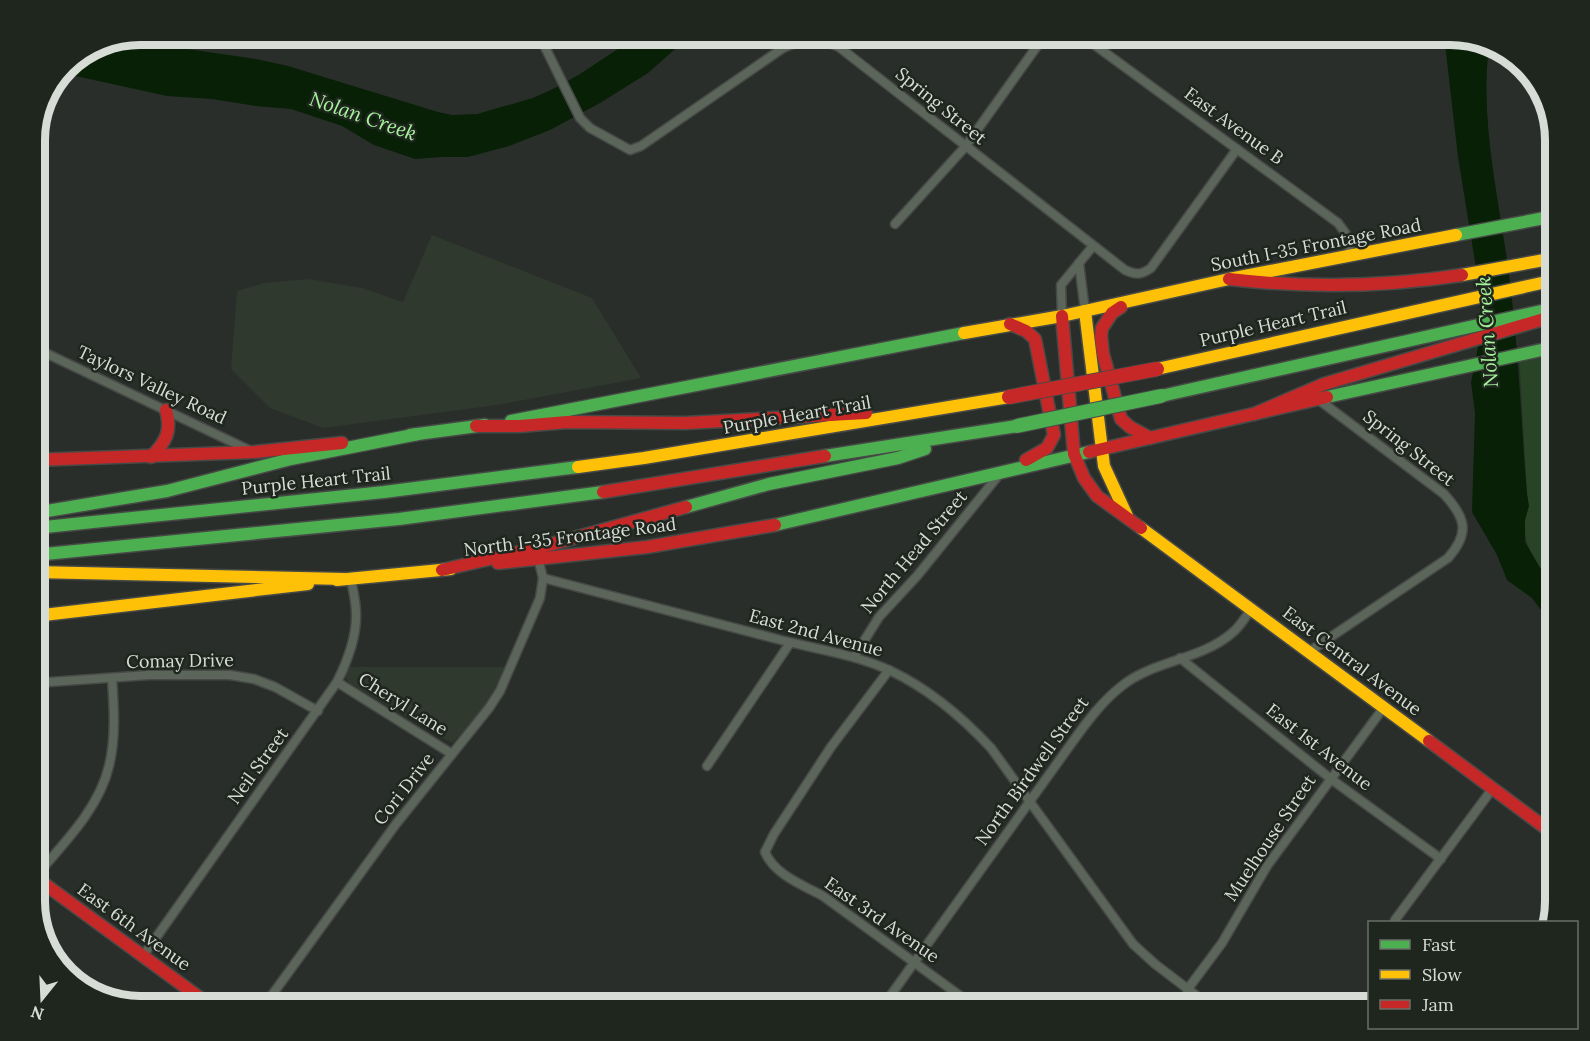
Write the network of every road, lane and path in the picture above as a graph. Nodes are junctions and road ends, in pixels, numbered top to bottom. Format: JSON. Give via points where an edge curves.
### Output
{"nodes":[{"id":1,"x":544,"y":45,"type":"edge"},
{"id":2,"x":790,"y":45,"type":"edge"},
{"id":3,"x":836,"y":45,"type":"edge"},
{"id":4,"x":1037,"y":45,"type":"edge"},
{"id":5,"x":1096,"y":45,"type":"edge"},
{"id":6,"x":965,"y":147,"type":"junction"},
{"id":7,"x":1237,"y":149,"type":"junction"},
{"id":8,"x":1545,"y":218,"type":"edge"},
{"id":9,"x":895,"y":224,"type":"dead end"},
{"id":10,"x":1093,"y":246,"type":"junction"},
{"id":11,"x":1352,"y":255,"type":"junction"},
{"id":12,"x":1545,"y":260,"type":"edge"},
{"id":13,"x":1079,"y":263,"type":"junction"},
{"id":14,"x":1229,"y":279,"type":"junction"},
{"id":15,"x":1545,"y":282,"type":"edge"},
{"id":16,"x":1153,"y":295,"type":"junction"},
{"id":17,"x":1085,"y":311,"type":"junction"},
{"id":18,"x":1545,"y":311,"type":"edge"},
{"id":19,"x":1062,"y":316,"type":"junction"},
{"id":20,"x":1545,"y":319,"type":"edge"},
{"id":21,"x":1010,"y":324,"type":"junction"},
{"id":22,"x":1545,"y":349,"type":"edge"},
{"id":23,"x":45,"y":353,"type":"edge"},
{"id":24,"x":1319,"y":400,"type":"junction"},
{"id":25,"x":949,"y":407,"type":"junction"},
{"id":26,"x":166,"y":410,"type":"junction"},
{"id":27,"x":1254,"y":414,"type":"junction"},
{"id":28,"x":476,"y":426,"type":"junction"},
{"id":29,"x":418,"y":435,"type":"junction"},
{"id":30,"x":971,"y":435,"type":"junction"},
{"id":31,"x":1150,"y":438,"type":"junction"},
{"id":32,"x":1101,"y":448,"type":"junction"},
{"id":33,"x":254,"y":452,"type":"junction"},
{"id":34,"x":1074,"y":454,"type":"junction"},
{"id":35,"x":151,"y":457,"type":"junction"},
{"id":36,"x":45,"y":460,"type":"edge"},
{"id":37,"x":1003,"y":471,"type":"junction"},
{"id":38,"x":45,"y":511,"type":"edge"},
{"id":39,"x":1126,"y":516,"type":"junction"},
{"id":40,"x":45,"y":527,"type":"edge"},
{"id":41,"x":45,"y":554,"type":"edge"},
{"id":42,"x":538,"y":558,"type":"junction"},
{"id":43,"x":442,"y":570,"type":"junction"},
{"id":44,"x":45,"y":572,"type":"edge"},
{"id":45,"x":543,"y":578,"type":"junction"},
{"id":46,"x":348,"y":579,"type":"junction"},
{"id":47,"x":1252,"y":608,"type":"junction"},
{"id":48,"x":45,"y":615,"type":"edge"},
{"id":49,"x":790,"y":643,"type":"junction"},
{"id":50,"x":1310,"y":651,"type":"junction"},
{"id":51,"x":854,"y":657,"type":"junction"},
{"id":52,"x":1180,"y":658,"type":"junction"},
{"id":53,"x":889,"y":670,"type":"junction"},
{"id":54,"x":112,"y":679,"type":"junction"},
{"id":55,"x":45,"y":682,"type":"edge"},
{"id":56,"x":337,"y":682,"type":"junction"},
{"id":57,"x":1384,"y":707,"type":"junction"},
{"id":58,"x":318,"y":711,"type":"junction"},
{"id":59,"x":452,"y":754,"type":"junction"},
{"id":60,"x":707,"y":766,"type":"dead end"},
{"id":61,"x":1331,"y":778,"type":"junction"},
{"id":62,"x":1493,"y":789,"type":"junction"},
{"id":63,"x":1030,"y":801,"type":"junction"},
{"id":64,"x":1545,"y":827,"type":"edge"},
{"id":65,"x":1441,"y":859,"type":"junction"},
{"id":66,"x":45,"y":865,"type":"edge"},
{"id":67,"x":45,"y":884,"type":"edge"},
{"id":68,"x":1395,"y":920,"type":"dead end"},
{"id":69,"x":143,"y":956,"type":"junction"},
{"id":70,"x":915,"y":963,"type":"junction"},
{"id":71,"x":1187,"y":990,"type":"junction"},
{"id":72,"x":197,"y":996,"type":"edge"},
{"id":73,"x":271,"y":996,"type":"edge"},
{"id":74,"x":890,"y":996,"type":"edge"},
{"id":75,"x":960,"y":996,"type":"edge"},
{"id":76,"x":1196,"y":996,"type":"edge"}],
"edges":[{"from":1,"to":2,"type":"street","name":"Spring Street","via":[[580,118],[590,128],[630,150]]},
{"from":3,"to":6,"type":"street","name":"Spring Street"},
{"from":4,"to":6,"type":"street"},
{"from":5,"to":7,"type":"street","name":"East Avenue B"},
{"from":6,"to":9,"type":"street"},
{"from":6,"to":10,"type":"street","name":"Spring Street"},
{"from":7,"to":10,"type":"street","name":"Spring Street","via":[[1143,274],[1125,270]]},
{"from":7,"to":11,"type":"street","name":"East Avenue B","via":[[1338,223]]},
{"from":8,"to":11,"type":"main road","name":"South I-35 Frontage Road"},
{"from":10,"to":13,"type":"street","name":"East Central Avenue"},
{"from":11,"to":14,"type":"main road","name":"South I-35 Frontage Road"},
{"from":12,"to":14,"type":"main road","via":[[1426,280],[1358,285]]},
{"from":13,"to":17,"type":"street","name":"East Central Avenue"},
{"from":13,"to":19,"type":"street","name":"East Central Avenue","via":[[1061,285]]},
{"from":14,"to":16,"type":"main road","name":"South I-35 Frontage Road"},
{"from":15,"to":25,"type":"main road","name":"Purple Heart Trail","bridge":true,"via":[[1157,369]]},
{"from":16,"to":17,"type":"main road","name":"South I-35 Frontage Road"},
{"from":16,"to":31,"type":"main road","via":[[1119,307],[1107,316],[1100,343],[1121,419]]},
{"from":17,"to":19,"type":"main road"},
{"from":17,"to":32,"type":"main road","name":"East Central Avenue"},
{"from":18,"to":30,"type":"main road","bridge":true},
{"from":19,"to":21,"type":"main road"},
{"from":19,"to":34,"type":"main road","name":"East Central Avenue"},
{"from":20,"to":27,"type":"main road","via":[[1342,379]]},
{"from":21,"to":28,"type":"main road","via":[[615,403]]},
{"from":21,"to":37,"type":"main road","via":[[1035,339],[1054,435],[1044,452]]},
{"from":22,"to":24,"type":"main road"},
{"from":23,"to":26,"type":"street","name":"Taylors Valley Road"},
{"from":24,"to":27,"type":"main road"},
{"from":24,"to":50,"type":"street","name":"Spring Street","via":[[1444,495],[1459,513],[1463,532],[1448,558]]},
{"from":25,"to":28,"type":"main road","via":[[712,422]]},
{"from":25,"to":40,"type":"main road","name":"Purple Heart Trail","via":[[621,462]]},
{"from":26,"to":33,"type":"street","name":"Taylors Valley Road"},
{"from":26,"to":35,"type":"main road","via":[[170,434]]},
{"from":27,"to":31,"type":"main road"},
{"from":28,"to":29,"type":"main road"},
{"from":29,"to":33,"type":"main road"},
{"from":29,"to":38,"type":"main road","via":[[291,459],[156,493]]},
{"from":30,"to":41,"type":"main road","via":[[399,519]]},
{"from":30,"to":43,"type":"main road","via":[[898,458],[728,494],[545,546]]},
{"from":31,"to":32,"type":"main road"},
{"from":32,"to":34,"type":"main road","name":"North I-35 Frontage Road"},
{"from":32,"to":39,"type":"main road","name":"East Central Avenue","via":[[1110,483]]},
{"from":33,"to":35,"type":"main road"},
{"from":34,"to":37,"type":"main road","name":"North I-35 Frontage Road"},
{"from":34,"to":39,"type":"main road","name":"East Central Avenue","via":[[1097,496]]},
{"from":35,"to":36,"type":"main road"},
{"from":37,"to":42,"type":"main road","name":"North I-35 Frontage Road","via":[[840,512],[718,536]]},
{"from":37,"to":51,"type":"street","name":"North Head Street","via":[[879,617]]},
{"from":39,"to":47,"type":"main road","name":"East Central Avenue"},
{"from":42,"to":43,"type":"main road","name":"North I-35 Frontage Road"},
{"from":42,"to":45,"type":"street"},
{"from":43,"to":46,"type":"main road","name":"North I-35 Frontage Road"},
{"from":44,"to":46,"type":"main road"},
{"from":45,"to":49,"type":"street","name":"East 2nd Avenue"},
{"from":45,"to":59,"type":"street","name":"Cori Drive","via":[[540,598],[500,690]]},
{"from":46,"to":48,"type":"main road","name":"North I-35 Frontage Road"},
{"from":46,"to":56,"type":"street","name":"Neil Street","via":[[356,614],[352,644]]},
{"from":47,"to":50,"type":"main road","name":"East Central Avenue"},
{"from":47,"to":52,"type":"street","name":"North Birdwell Street","via":[[1234,632],[1219,643]]},
{"from":49,"to":51,"type":"street","name":"East 2nd Avenue"},
{"from":49,"to":60,"type":"street"},
{"from":50,"to":57,"type":"main road","name":"East Central Avenue"},
{"from":51,"to":53,"type":"street","name":"East 2nd Avenue"},
{"from":52,"to":61,"type":"street","name":"East 1st Avenue"},
{"from":52,"to":63,"type":"street","name":"North Birdwell Street","via":[[1124,684],[1102,704]]},
{"from":53,"to":63,"type":"street","name":"East 2nd Avenue","via":[[964,721],[991,748]]},
{"from":53,"to":70,"type":"street","name":"East 3rd Avenue","via":[[831,747],[765,852],[769,863]]},
{"from":54,"to":55,"type":"street","name":"Comay Drive"},
{"from":54,"to":58,"type":"street","name":"Comay Drive","via":[[197,674],[254,678]]},
{"from":54,"to":66,"type":"street","via":[[112,751],[104,783],[93,804]]},
{"from":56,"to":58,"type":"street","name":"Neil Street"},
{"from":56,"to":59,"type":"street","name":"Cheryl Lane"},
{"from":57,"to":61,"type":"street","name":"Muelhouse Street"},
{"from":57,"to":62,"type":"main road","name":"East Central Avenue"},
{"from":58,"to":69,"type":"street","name":"Neil Street"},
{"from":59,"to":73,"type":"street","name":"Cori Drive"},
{"from":61,"to":65,"type":"street","name":"East 1st Avenue"},
{"from":61,"to":71,"type":"street","name":"Muelhouse Street","via":[[1267,866],[1222,943]]},
{"from":62,"to":64,"type":"main road","name":"East Central Avenue"},
{"from":62,"to":65,"type":"street"},
{"from":63,"to":70,"type":"street","name":"North Birdwell Street"},
{"from":63,"to":71,"type":"street","name":"East 2nd Avenue","via":[[1133,944]]},
{"from":65,"to":68,"type":"street"},
{"from":67,"to":69,"type":"main road","name":"East 6th Avenue"},
{"from":69,"to":72,"type":"main road","name":"East 6th Avenue"},
{"from":70,"to":74,"type":"street","name":"North Birdwell Street"},
{"from":70,"to":75,"type":"street","name":"East 3rd Avenue"},
{"from":71,"to":76,"type":"street","name":"East 2nd Avenue"}]}
